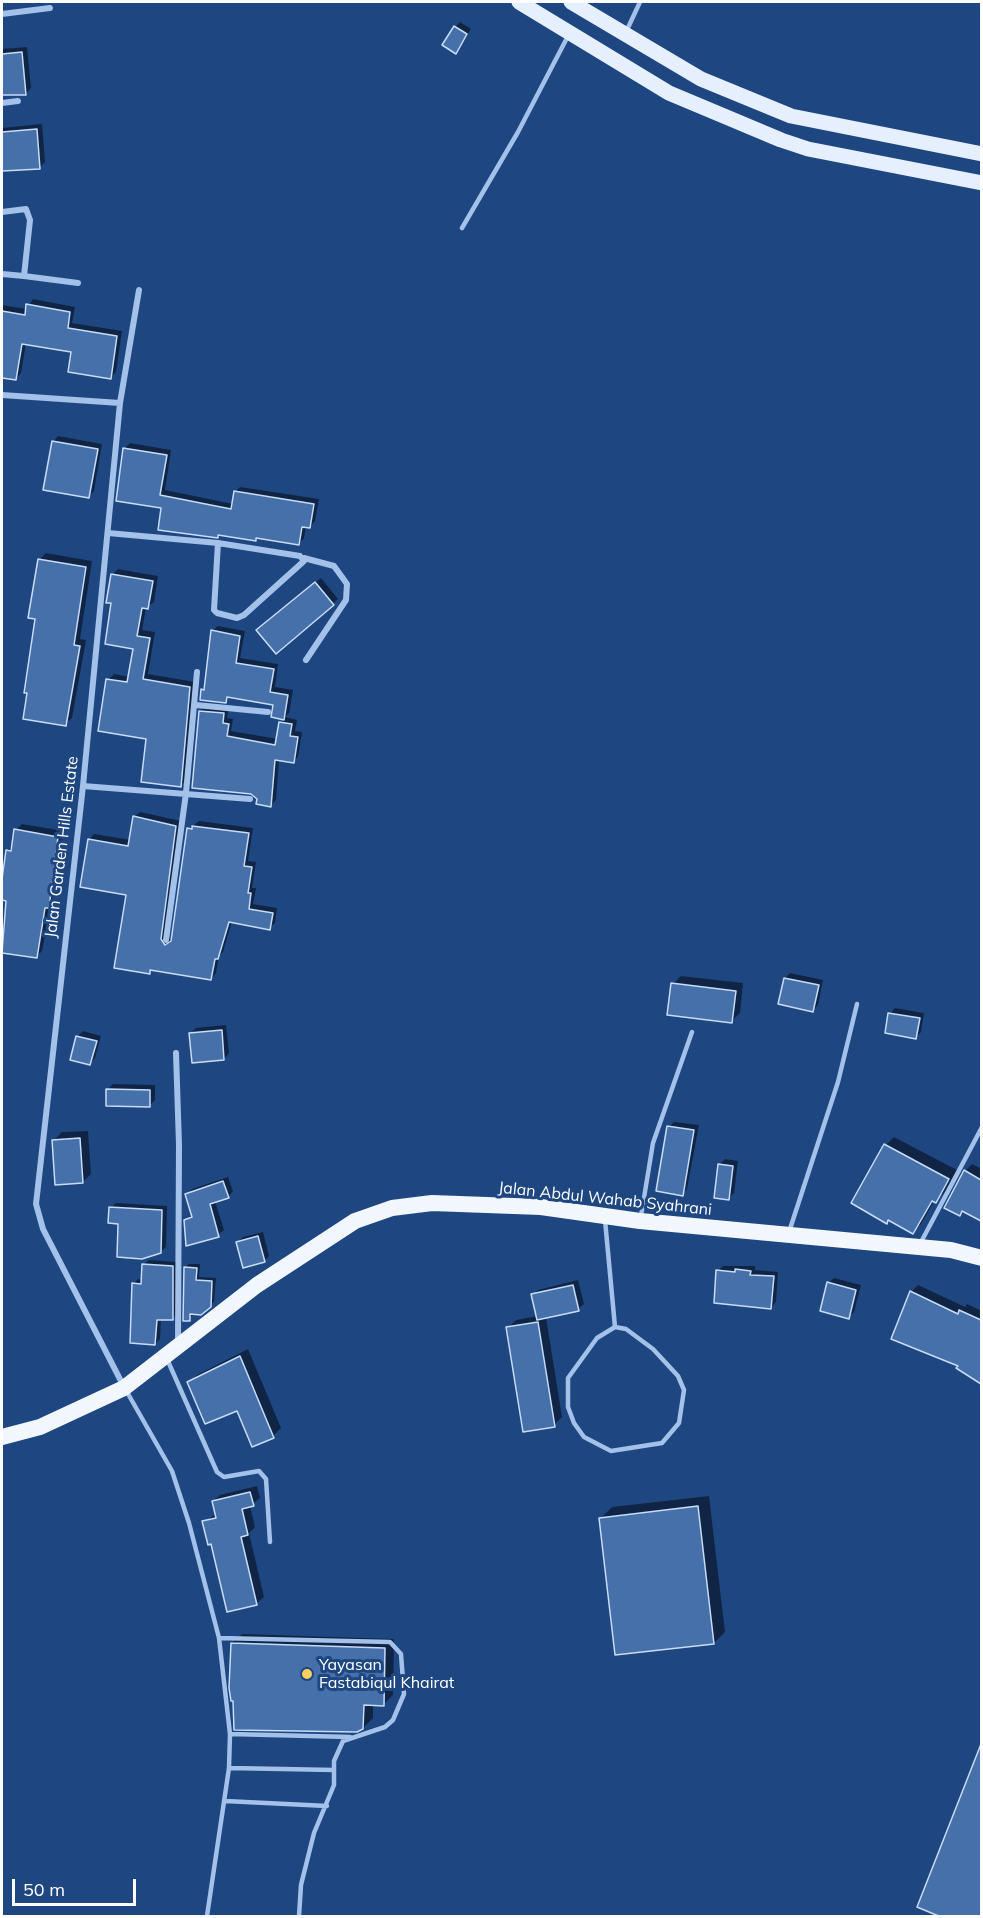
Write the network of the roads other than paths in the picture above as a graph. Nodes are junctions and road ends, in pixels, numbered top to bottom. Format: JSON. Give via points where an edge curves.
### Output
{"nodes":[{"id":1,"x":519,"y":2,"type":"edge"},
{"id":2,"x":640,"y":2,"type":"edge"},
{"id":3,"x":579,"y":4,"type":"edge"},
{"id":4,"x":50,"y":8,"type":"dead end"},
{"id":5,"x":2,"y":14,"type":"edge"},
{"id":6,"x":569,"y":33,"type":"junction"},
{"id":7,"x":625,"y":34,"type":"junction"},
{"id":8,"x":18,"y":101,"type":"dead end"},
{"id":9,"x":2,"y":103,"type":"edge"},
{"id":10,"x":981,"y":154,"type":"edge"},
{"id":11,"x":981,"y":183,"type":"edge"},
{"id":12,"x":2,"y":212,"type":"edge"},
{"id":13,"x":462,"y":228,"type":"dead end"},
{"id":14,"x":2,"y":274,"type":"edge"},
{"id":15,"x":24,"y":276,"type":"junction"},
{"id":16,"x":78,"y":283,"type":"dead end"},
{"id":17,"x":139,"y":290,"type":"dead end"},
{"id":18,"x":2,"y":395,"type":"edge"},
{"id":19,"x":120,"y":403,"type":"junction"},
{"id":20,"x":108,"y":533,"type":"junction"},
{"id":21,"x":218,"y":543,"type":"junction"},
{"id":22,"x":304,"y":558,"type":"junction"},
{"id":23,"x":306,"y":660,"type":"dead end"},
{"id":24,"x":197,"y":672,"type":"dead end"},
{"id":25,"x":196,"y":705,"type":"junction"},
{"id":26,"x":268,"y":712,"type":"dead end"},
{"id":27,"x":83,"y":786,"type":"junction"},
{"id":28,"x":186,"y":793,"type":"junction"},
{"id":29,"x":250,"y":799,"type":"dead end"},
{"id":30,"x":166,"y":940,"type":"dead end"},
{"id":31,"x":857,"y":1004,"type":"dead end"},
{"id":32,"x":692,"y":1032,"type":"dead end"},
{"id":33,"x":176,"y":1053,"type":"dead end"},
{"id":34,"x":981,"y":1127,"type":"edge"},
{"id":35,"x":604,"y":1216,"type":"junction"},
{"id":36,"x":640,"y":1221,"type":"junction"},
{"id":37,"x":788,"y":1234,"type":"junction"},
{"id":38,"x":919,"y":1247,"type":"junction"},
{"id":39,"x":981,"y":1258,"type":"edge"},
{"id":40,"x":615,"y":1327,"type":"junction"},
{"id":41,"x":172,"y":1351,"type":"junction"},
{"id":42,"x":124,"y":1388,"type":"junction"},
{"id":43,"x":2,"y":1437,"type":"edge"},
{"id":44,"x":270,"y":1542,"type":"dead end"},
{"id":45,"x":219,"y":1638,"type":"junction"},
{"id":46,"x":230,"y":1734,"type":"junction"},
{"id":47,"x":350,"y":1737,"type":"junction"},
{"id":48,"x":229,"y":1768,"type":"junction"},
{"id":49,"x":334,"y":1770,"type":"junction"},
{"id":50,"x":225,"y":1801,"type":"junction"},
{"id":51,"x":327,"y":1806,"type":"junction"},
{"id":52,"x":207,"y":1917,"type":"edge"},
{"id":53,"x":299,"y":1917,"type":"edge"}],
"edges":[{"from":1,"to":6,"type":"main road"},
{"from":2,"to":7,"type":"lane"},
{"from":3,"to":7,"type":"main road"},
{"from":4,"to":5,"type":"street"},
{"from":6,"to":11,"type":"main road","via":[[678,98],[782,140],[808,149]]},
{"from":6,"to":13,"type":"lane"},
{"from":7,"to":10,"type":"main road","via":[[701,79],[791,116]]},
{"from":8,"to":9,"type":"street"},
{"from":12,"to":15,"type":"street","via":[[26,209],[29,214]]},
{"from":14,"to":15,"type":"street"},
{"from":15,"to":16,"type":"street"},
{"from":17,"to":19,"type":"street","name":"Jalan Garden Hills Estate"},
{"from":18,"to":19,"type":"street"},
{"from":19,"to":20,"type":"street","name":"Jalan Garden Hills Estate"},
{"from":20,"to":21,"type":"street"},
{"from":20,"to":27,"type":"street","name":"Jalan Garden Hills Estate"},
{"from":21,"to":22,"type":"street"},
{"from":21,"to":22,"type":"street","via":[[214,610],[237,618]]},
{"from":22,"to":23,"type":"street","via":[[334,566],[347,584],[346,600]]},
{"from":24,"to":25,"type":"street"},
{"from":25,"to":26,"type":"street"},
{"from":25,"to":28,"type":"street"},
{"from":27,"to":28,"type":"street"},
{"from":27,"to":42,"type":"street","name":"Jalan Garden Hills Estate","via":[[36,1204],[43,1229]]},
{"from":28,"to":29,"type":"street"},
{"from":28,"to":30,"type":"street"},
{"from":31,"to":37,"type":"lane","via":[[838,1082]]},
{"from":32,"to":36,"type":"lane","via":[[653,1143]]},
{"from":33,"to":41,"type":"street","via":[[179,1145]]},
{"from":34,"to":38,"type":"lane"},
{"from":35,"to":36,"type":"highway","name":"Jalan Abdul Wahab Syahrani"},
{"from":35,"to":40,"type":"lane"},
{"from":35,"to":41,"type":"highway","name":"Jalan Abdul Wahab Syahrani","via":[[541,1207],[432,1203],[374,1213],[333,1234],[267,1279]]},
{"from":36,"to":37,"type":"highway","name":"Jalan Abdul Wahab Syahrani"},
{"from":37,"to":38,"type":"highway","name":"Jalan Abdul Wahab Syahrani"},
{"from":38,"to":39,"type":"highway","name":"Jalan Abdul Wahab Syahrani"},
{"from":40,"to":40,"type":"lane","via":[[597,1338],[568,1378],[568,1407],[573,1423],[584,1437],[611,1451],[662,1443],[678,1423],[684,1390],[678,1376],[653,1349],[626,1329]]},
{"from":41,"to":42,"type":"highway","name":"Jalan Abdul Wahab Syahrani"},
{"from":41,"to":44,"type":"lane","via":[[217,1472],[224,1476],[259,1471],[266,1479]]},
{"from":42,"to":43,"type":"highway","name":"Jalan Abdul Wahab Syahrani","via":[[40,1426]]},
{"from":42,"to":45,"type":"lane","via":[[172,1471]]},
{"from":45,"to":46,"type":"lane"},
{"from":45,"to":47,"type":"lane","via":[[390,1642],[402,1654],[404,1695],[393,1720],[385,1727]]},
{"from":46,"to":47,"type":"lane"},
{"from":46,"to":48,"type":"lane"},
{"from":47,"to":49,"type":"lane","via":[[343,1741]]},
{"from":48,"to":49,"type":"lane"},
{"from":48,"to":50,"type":"lane"},
{"from":49,"to":51,"type":"lane"},
{"from":50,"to":51,"type":"lane"},
{"from":50,"to":52,"type":"lane"},
{"from":51,"to":53,"type":"lane","via":[[314,1833],[301,1885]]}]}
